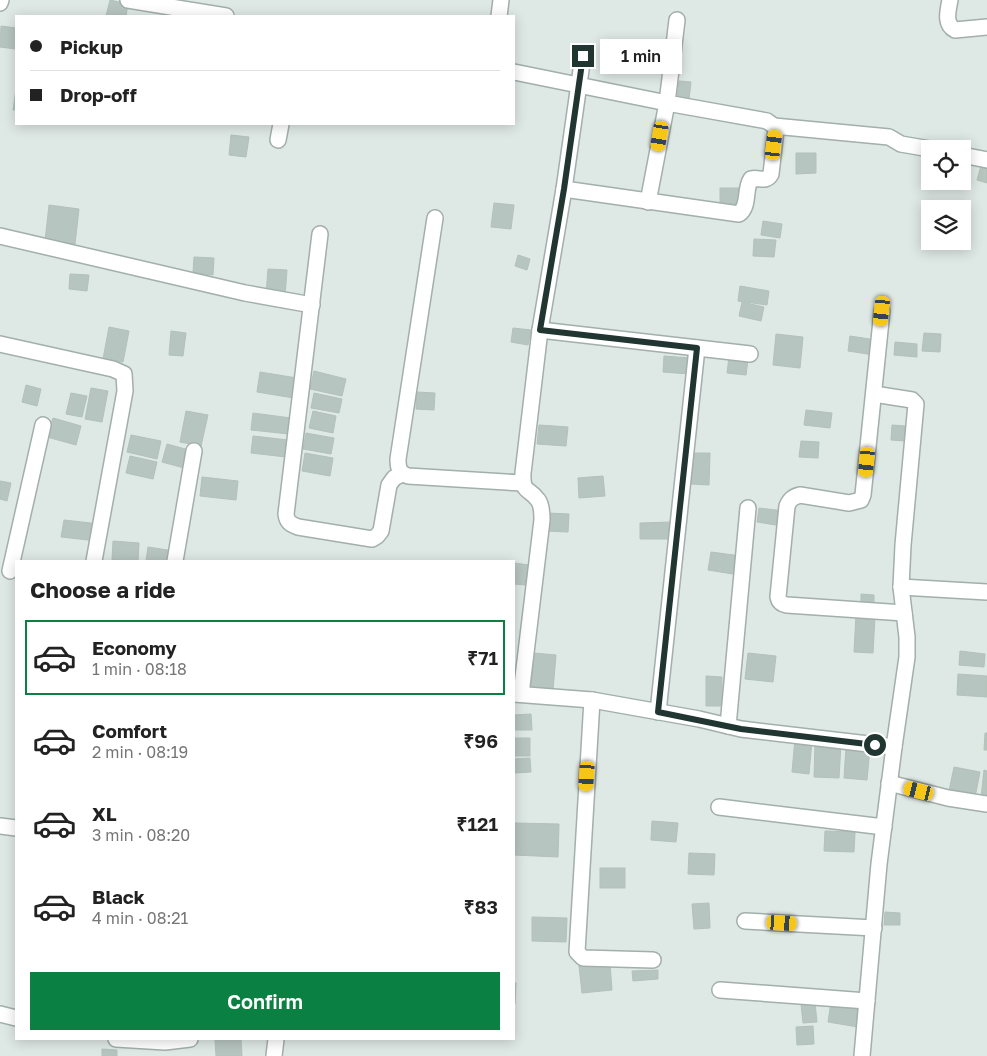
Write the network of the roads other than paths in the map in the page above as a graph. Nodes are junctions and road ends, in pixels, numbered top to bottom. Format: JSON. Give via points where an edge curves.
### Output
{"nodes":[{"id":1,"x":128,"y":0,"type":"edge"},
{"id":2,"x":501,"y":0,"type":"edge"},
{"id":3,"x":950,"y":0,"type":"edge"},
{"id":4,"x":220,"y":15,"type":"edge"},
{"id":5,"x":499,"y":15,"type":"edge"},
{"id":6,"x":676,"y":20,"type":"dead end"},
{"id":7,"x":987,"y":27,"type":"edge"},
{"id":8,"x":583,"y":56,"type":"dead end"},
{"id":9,"x":515,"y":72,"type":"edge"},
{"id":10,"x":578,"y":86,"type":"junction"},
{"id":11,"x":666,"y":103,"type":"junction"},
{"id":12,"x":281,"y":125,"type":"edge"},
{"id":13,"x":774,"y":126,"type":"junction"},
{"id":14,"x":278,"y":140,"type":"dead end"},
{"id":15,"x":921,"y":147,"type":"edge"},
{"id":16,"x":971,"y":157,"type":"edge"},
{"id":17,"x":987,"y":160,"type":"edge"},
{"id":18,"x":564,"y":189,"type":"junction"},
{"id":19,"x":648,"y":202,"type":"junction"},
{"id":20,"x":435,"y":218,"type":"dead end"},
{"id":21,"x":320,"y":234,"type":"dead end"},
{"id":22,"x":0,"y":236,"type":"edge"},
{"id":23,"x":312,"y":305,"type":"junction"},
{"id":24,"x":882,"y":311,"type":"dead end"},
{"id":25,"x":540,"y":330,"type":"junction"},
{"id":26,"x":0,"y":344,"type":"edge"},
{"id":27,"x":697,"y":348,"type":"junction"},
{"id":28,"x":750,"y":354,"type":"dead end"},
{"id":29,"x":874,"y":394,"type":"junction"},
{"id":30,"x":42,"y":425,"type":"dead end"},
{"id":31,"x":194,"y":451,"type":"dead end"},
{"id":32,"x":402,"y":474,"type":"junction"},
{"id":33,"x":522,"y":483,"type":"junction"},
{"id":34,"x":748,"y":508,"type":"dead end"},
{"id":35,"x":94,"y":560,"type":"edge"},
{"id":36,"x":175,"y":560,"type":"edge"},
{"id":37,"x":9,"y":571,"type":"edge"},
{"id":38,"x":901,"y":587,"type":"junction"},
{"id":39,"x":987,"y":592,"type":"edge"},
{"id":40,"x":904,"y":613,"type":"junction"},
{"id":41,"x":517,"y":694,"type":"edge"},
{"id":42,"x":592,"y":700,"type":"junction"},
{"id":43,"x":658,"y":712,"type":"junction"},
{"id":44,"x":728,"y":726,"type":"junction"},
{"id":45,"x":894,"y":748,"type":"junction"},
{"id":46,"x":890,"y":783,"type":"junction"},
{"id":47,"x":987,"y":804,"type":"edge"},
{"id":48,"x":719,"y":807,"type":"dead end"},
{"id":49,"x":0,"y":826,"type":"edge"},
{"id":50,"x":884,"y":827,"type":"junction"},
{"id":51,"x":15,"y":828,"type":"edge"},
{"id":52,"x":745,"y":921,"type":"dead end"},
{"id":53,"x":874,"y":928,"type":"junction"},
{"id":54,"x":653,"y":960,"type":"dead end"},
{"id":55,"x":720,"y":990,"type":"dead end"},
{"id":56,"x":867,"y":1001,"type":"junction"},
{"id":57,"x":0,"y":1014,"type":"edge"},
{"id":58,"x":15,"y":1018,"type":"edge"},
{"id":59,"x":123,"y":1040,"type":"edge"},
{"id":60,"x":182,"y":1040,"type":"edge"},
{"id":61,"x":276,"y":1040,"type":"edge"},
{"id":62,"x":128,"y":1056,"type":"edge"},
{"id":63,"x":274,"y":1056,"type":"edge"},
{"id":64,"x":862,"y":1056,"type":"edge"}],
"edges":[{"from":1,"to":4,"type":"street"},
{"from":2,"to":5,"type":"street"},
{"from":3,"to":7,"type":"street","via":[[948,24],[951,28]]},
{"from":6,"to":11,"type":"street"},
{"from":8,"to":10,"type":"street"},
{"from":9,"to":10,"type":"street"},
{"from":10,"to":11,"type":"street"},
{"from":10,"to":18,"type":"street"},
{"from":11,"to":13,"type":"street","via":[[767,121]]},
{"from":11,"to":19,"type":"street"},
{"from":12,"to":14,"type":"street"},
{"from":13,"to":15,"type":"street","via":[[888,137],[901,144]]},
{"from":13,"to":19,"type":"street","via":[[771,174],[765,180],[751,179],[747,185],[745,206],[739,214]]},
{"from":16,"to":17,"type":"street"},
{"from":18,"to":19,"type":"street"},
{"from":18,"to":25,"type":"street"},
{"from":20,"to":32,"type":"street","via":[[398,459]]},
{"from":21,"to":23,"type":"street"},
{"from":22,"to":23,"type":"street","via":[[244,293]]},
{"from":23,"to":32,"type":"street","via":[[287,520],[298,527],[372,539],[381,531],[390,485]]},
{"from":24,"to":29,"type":"street"},
{"from":25,"to":27,"type":"street"},
{"from":25,"to":33,"type":"street"},
{"from":26,"to":35,"type":"street","via":[[124,374],[125,391]]},
{"from":27,"to":28,"type":"street"},
{"from":27,"to":43,"type":"street"},
{"from":29,"to":38,"type":"street","via":[[912,400],[916,404]]},
{"from":29,"to":40,"type":"street","via":[[863,496],[861,500],[849,503],[794,496],[787,506],[778,601],[787,605]]},
{"from":30,"to":37,"type":"street"},
{"from":31,"to":36,"type":"street"},
{"from":32,"to":33,"type":"street"},
{"from":33,"to":41,"type":"street","via":[[538,500],[542,520]]},
{"from":34,"to":44,"type":"street"},
{"from":38,"to":39,"type":"street"},
{"from":38,"to":40,"type":"street"},
{"from":40,"to":45,"type":"street","via":[[906,657]]},
{"from":41,"to":42,"type":"street"},
{"from":42,"to":43,"type":"street"},
{"from":42,"to":54,"type":"street","via":[[576,952],[583,958]]},
{"from":43,"to":44,"type":"street"},
{"from":44,"to":45,"type":"street"},
{"from":45,"to":46,"type":"street"},
{"from":46,"to":47,"type":"street"},
{"from":46,"to":50,"type":"street"},
{"from":48,"to":50,"type":"street"},
{"from":49,"to":51,"type":"street"},
{"from":50,"to":53,"type":"street"},
{"from":52,"to":53,"type":"street"},
{"from":53,"to":56,"type":"street"},
{"from":55,"to":56,"type":"street"},
{"from":56,"to":64,"type":"street"},
{"from":57,"to":58,"type":"street"},
{"from":59,"to":60,"type":"street"},
{"from":59,"to":62,"type":"street"},
{"from":61,"to":63,"type":"street"}]}
